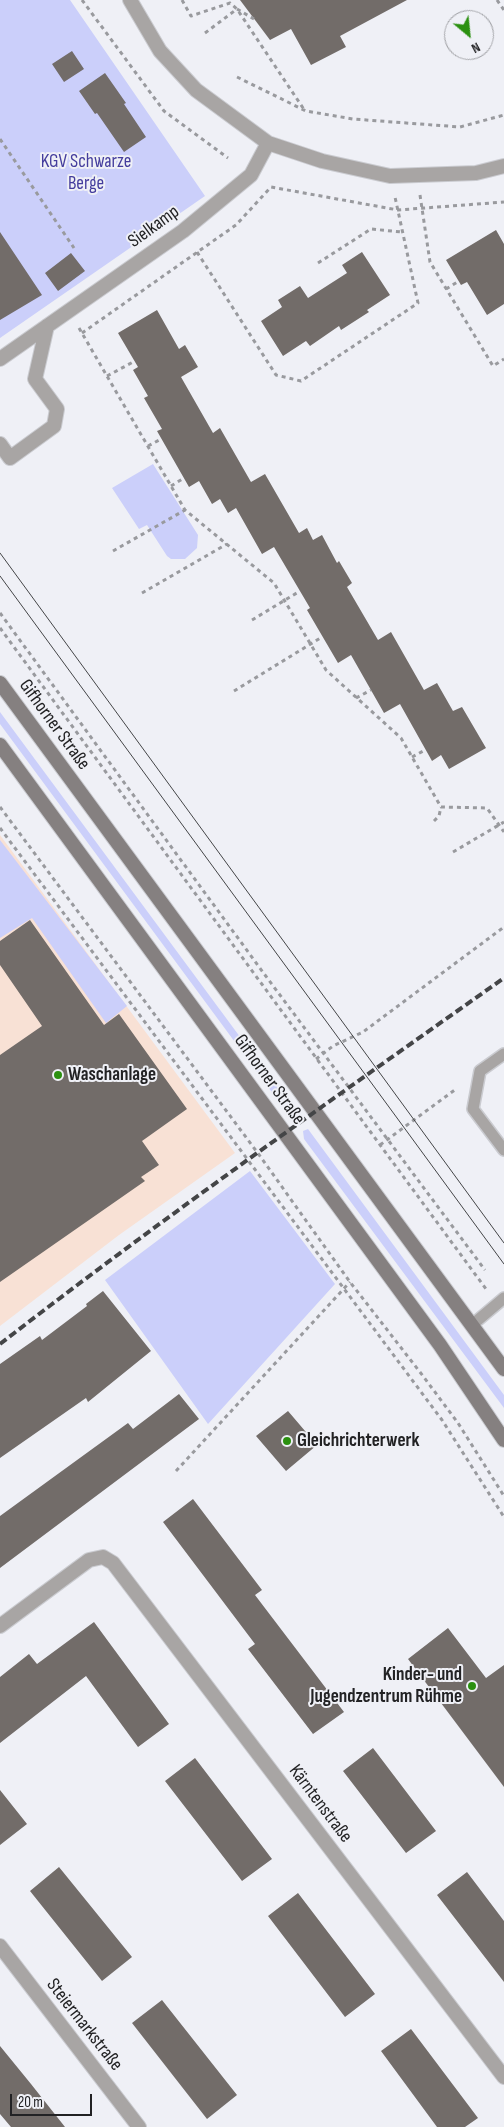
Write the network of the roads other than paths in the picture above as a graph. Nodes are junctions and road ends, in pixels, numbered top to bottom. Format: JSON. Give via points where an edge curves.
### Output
{"nodes":[{"id":1,"x":130,"y":0,"type":"edge"},
{"id":2,"x":268,"y":143,"type":"junction"},
{"id":3,"x":504,"y":166,"type":"edge"},
{"id":4,"x":47,"y":326,"type":"junction"},
{"id":5,"x":0,"y":358,"type":"edge"},
{"id":6,"x":0,"y":444,"type":"edge"},
{"id":7,"x":0,"y":684,"type":"edge"},
{"id":8,"x":0,"y":745,"type":"edge"},
{"id":9,"x":504,"y":1054,"type":"edge"},
{"id":10,"x":504,"y":1150,"type":"edge"},
{"id":11,"x":500,"y":1301,"type":"edge"},
{"id":12,"x":472,"y":1325,"type":"junction"},
{"id":13,"x":504,"y":1369,"type":"edge"},
{"id":14,"x":504,"y":1440,"type":"edge"},
{"id":15,"x":0,"y":1626,"type":"edge"},
{"id":16,"x":0,"y":1946,"type":"edge"},
{"id":17,"x":504,"y":2077,"type":"edge"},
{"id":18,"x":139,"y":2127,"type":"edge"}],
"edges":[{"from":1,"to":2,"type":"street","via":[[160,51],[196,90]]},
{"from":2,"to":3,"type":"street","via":[[322,161],[390,176],[476,173]]},
{"from":2,"to":4,"type":"street","name":"Sielkamp","via":[[251,175],[183,230]]},
{"from":4,"to":5,"type":"street","name":"Sielkamp"},
{"from":4,"to":6,"type":"street","via":[[35,379],[57,409],[54,426],[10,458]]},
{"from":7,"to":12,"type":"main road","name":"Gifhorner Straße"},
{"from":8,"to":14,"type":"main road","name":"Gifhorner Straße","via":[[440,1345]]},
{"from":9,"to":10,"type":"lane","via":[[480,1071],[473,1110]]},
{"from":11,"to":12,"type":"lane"},
{"from":12,"to":13,"type":"main road","name":"Gifhorner Straße"},
{"from":15,"to":17,"type":"street","name":"Kärntenstraße","via":[[89,1560],[104,1557],[113,1563]]},
{"from":16,"to":18,"type":"street","name":"Steiermarkstraße"}]}
